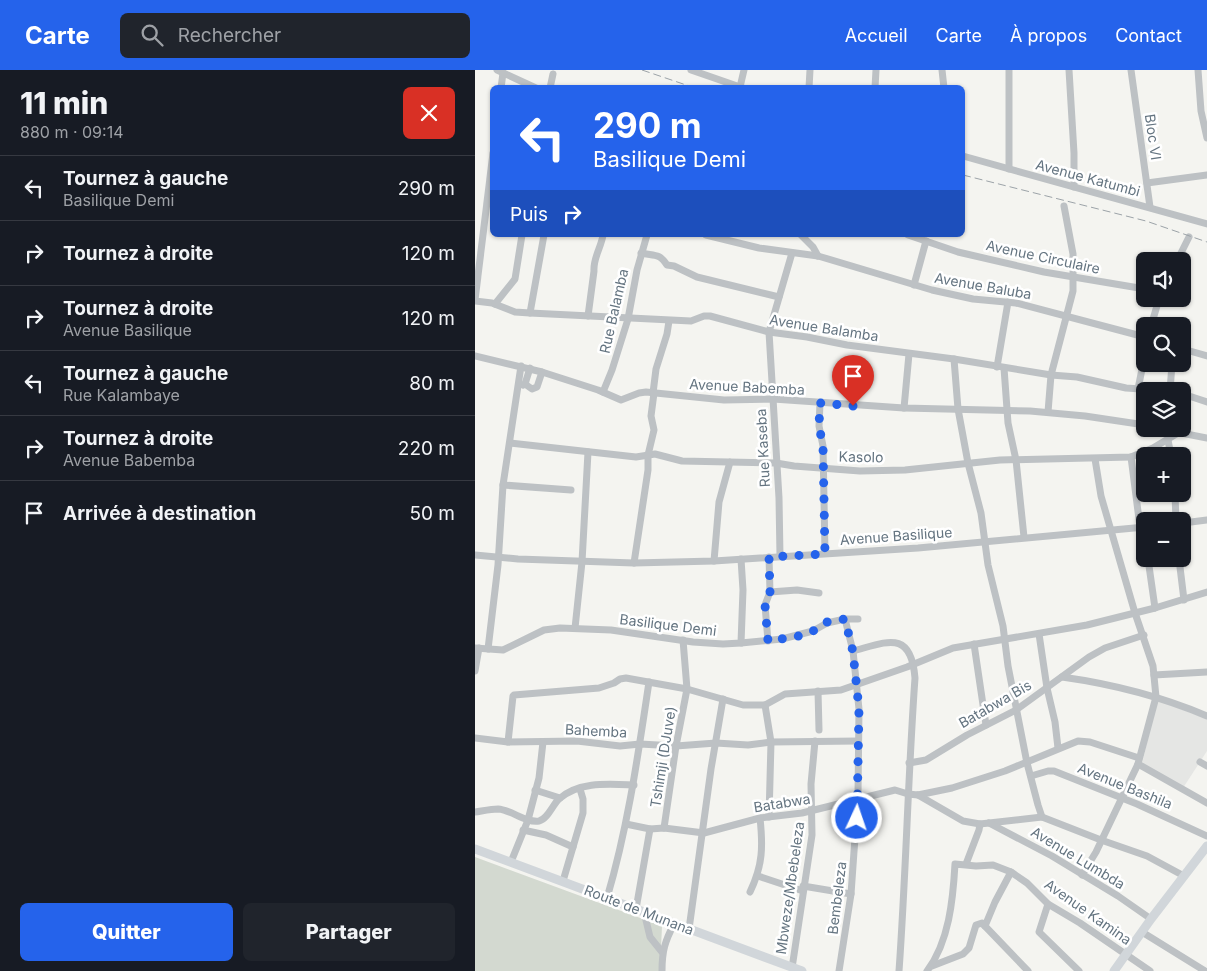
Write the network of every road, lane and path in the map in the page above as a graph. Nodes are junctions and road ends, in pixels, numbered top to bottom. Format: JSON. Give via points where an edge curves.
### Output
{"nodes":[{"id":1,"x":691,"y":70,"type":"edge"},
{"id":2,"x":744,"y":70,"type":"edge"},
{"id":3,"x":810,"y":70,"type":"edge"},
{"id":4,"x":876,"y":70,"type":"edge"},
{"id":5,"x":942,"y":70,"type":"edge"},
{"id":6,"x":1009,"y":70,"type":"edge"},
{"id":7,"x":1069,"y":70,"type":"edge"},
{"id":8,"x":1131,"y":70,"type":"edge"},
{"id":9,"x":1198,"y":70,"type":"edge"},
{"id":10,"x":500,"y":72,"type":"edge"},
{"id":11,"x":553,"y":74,"type":"dead end"},
{"id":12,"x":501,"y":85,"type":"edge"},
{"id":13,"x":529,"y":85,"type":"edge"},
{"id":14,"x":551,"y":85,"type":"edge"},
{"id":15,"x":736,"y":85,"type":"edge"},
{"id":16,"x":742,"y":85,"type":"edge"},
{"id":17,"x":809,"y":85,"type":"edge"},
{"id":18,"x":875,"y":85,"type":"edge"},
{"id":19,"x":944,"y":85,"type":"edge"},
{"id":20,"x":1207,"y":138,"type":"edge"},
{"id":21,"x":965,"y":157,"type":"edge"},
{"id":22,"x":1009,"y":169,"type":"junction"},
{"id":23,"x":1207,"y":175,"type":"edge"},
{"id":24,"x":1147,"y":183,"type":"junction"},
{"id":25,"x":490,"y":184,"type":"edge"},
{"id":26,"x":1074,"y":187,"type":"junction"},
{"id":27,"x":1064,"y":206,"type":"dead end"},
{"id":28,"x":1151,"y":207,"type":"junction"},
{"id":29,"x":1207,"y":224,"type":"edge"},
{"id":30,"x":522,"y":237,"type":"edge"},
{"id":31,"x":545,"y":237,"type":"edge"},
{"id":32,"x":602,"y":237,"type":"edge"},
{"id":33,"x":646,"y":237,"type":"edge"},
{"id":34,"x":714,"y":237,"type":"edge"},
{"id":35,"x":803,"y":237,"type":"edge"},
{"id":36,"x":914,"y":237,"type":"edge"},
{"id":37,"x":1189,"y":237,"type":"dead end"},
{"id":38,"x":926,"y":241,"type":"junction"},
{"id":39,"x":1182,"y":252,"type":"edge"},
{"id":40,"x":641,"y":253,"type":"junction"},
{"id":41,"x":793,"y":253,"type":"junction"},
{"id":42,"x":818,"y":256,"type":"junction"},
{"id":43,"x":1073,"y":278,"type":"junction"},
{"id":44,"x":914,"y":285,"type":"junction"},
{"id":45,"x":1136,"y":288,"type":"edge"},
{"id":46,"x":779,"y":297,"type":"junction"},
{"id":47,"x":475,"y":300,"type":"edge"},
{"id":48,"x":1008,"y":302,"type":"junction"},
{"id":49,"x":495,"y":304,"type":"junction"},
{"id":50,"x":530,"y":313,"type":"junction"},
{"id":51,"x":588,"y":316,"type":"junction"},
{"id":52,"x":1066,"y":317,"type":"junction"},
{"id":53,"x":629,"y":319,"type":"junction"},
{"id":54,"x":669,"y":321,"type":"junction"},
{"id":55,"x":769,"y":332,"type":"junction"},
{"id":56,"x":1136,"y":335,"type":"edge"},
{"id":57,"x":1191,"y":351,"type":"edge"},
{"id":58,"x":909,"y":354,"type":"junction"},
{"id":59,"x":475,"y":356,"type":"edge"},
{"id":60,"x":1207,"y":356,"type":"edge"},
{"id":61,"x":954,"y":359,"type":"junction"},
{"id":62,"x":521,"y":366,"type":"junction"},
{"id":63,"x":1001,"y":367,"type":"junction"},
{"id":64,"x":530,"y":368,"type":"junction"},
{"id":65,"x":543,"y":372,"type":"junction"},
{"id":66,"x":1051,"y":375,"type":"junction"},
{"id":67,"x":522,"y":384,"type":"junction"},
{"id":68,"x":1136,"y":389,"type":"edge"},
{"id":69,"x":603,"y":392,"type":"junction"},
{"id":70,"x":653,"y":393,"type":"junction"},
{"id":71,"x":1191,"y":397,"type":"edge"},
{"id":72,"x":773,"y":399,"type":"junction"},
{"id":73,"x":1207,"y":402,"type":"edge"},
{"id":74,"x":820,"y":403,"type":"junction"},
{"id":75,"x":904,"y":408,"type":"junction"},
{"id":76,"x":958,"y":409,"type":"junction"},
{"id":77,"x":1007,"y":411,"type":"junction"},
{"id":78,"x":1048,"y":412,"type":"junction"},
{"id":79,"x":1136,"y":424,"type":"edge"},
{"id":80,"x":1191,"y":435,"type":"edge"},
{"id":81,"x":1172,"y":437,"type":"edge"},
{"id":82,"x":1207,"y":438,"type":"edge"},
{"id":83,"x":1168,"y":440,"type":"junction"},
{"id":84,"x":510,"y":443,"type":"junction"},
{"id":85,"x":1169,"y":447,"type":"edge"},
{"id":86,"x":588,"y":452,"type":"junction"},
{"id":87,"x":648,"y":455,"type":"junction"},
{"id":88,"x":1131,"y":457,"type":"junction"},
{"id":89,"x":1095,"y":459,"type":"junction"},
{"id":90,"x":1016,"y":460,"type":"junction"},
{"id":91,"x":730,"y":462,"type":"junction"},
{"id":92,"x":776,"y":463,"type":"junction"},
{"id":93,"x":968,"y":463,"type":"junction"},
{"id":94,"x":822,"y":469,"type":"junction"},
{"id":95,"x":503,"y":485,"type":"junction"},
{"id":96,"x":571,"y":490,"type":"dead end"},
{"id":97,"x":1140,"y":512,"type":"edge"},
{"id":98,"x":1207,"y":520,"type":"edge"},
{"id":99,"x":1191,"y":522,"type":"edge"},
{"id":100,"x":1136,"y":528,"type":"edge"},
{"id":101,"x":1111,"y":530,"type":"junction"},
{"id":102,"x":1025,"y":537,"type":"junction"},
{"id":103,"x":985,"y":541,"type":"junction"},
{"id":104,"x":825,"y":554,"type":"junction"},
{"id":105,"x":475,"y":555,"type":"edge"},
{"id":106,"x":780,"y":556,"type":"junction"},
{"id":107,"x":769,"y":557,"type":"junction"},
{"id":108,"x":499,"y":558,"type":"junction"},
{"id":109,"x":741,"y":559,"type":"junction"},
{"id":110,"x":714,"y":561,"type":"junction"},
{"id":111,"x":582,"y":562,"type":"junction"},
{"id":112,"x":634,"y":563,"type":"junction"},
{"id":113,"x":1149,"y":567,"type":"edge"},
{"id":114,"x":1180,"y":567,"type":"edge"},
{"id":115,"x":770,"y":592,"type":"junction"},
{"id":116,"x":1207,"y":592,"type":"edge"},
{"id":117,"x":819,"y":593,"type":"dead end"},
{"id":118,"x":1184,"y":600,"type":"junction"},
{"id":119,"x":1155,"y":608,"type":"junction"},
{"id":120,"x":1135,"y":613,"type":"junction"},
{"id":121,"x":845,"y":619,"type":"junction"},
{"id":122,"x":859,"y":619,"type":"dead end"},
{"id":123,"x":575,"y":628,"type":"junction"},
{"id":124,"x":1039,"y":634,"type":"junction"},
{"id":125,"x":1144,"y":635,"type":"junction"},
{"id":126,"x":683,"y":640,"type":"junction"},
{"id":127,"x":1005,"y":640,"type":"junction"},
{"id":128,"x":768,"y":641,"type":"junction"},
{"id":129,"x":741,"y":643,"type":"junction"},
{"id":130,"x":974,"y":644,"type":"junction"},
{"id":131,"x":477,"y":648,"type":"edge"},
{"id":132,"x":487,"y":649,"type":"junction"},
{"id":133,"x":853,"y":652,"type":"junction"},
{"id":134,"x":914,"y":665,"type":"junction"},
{"id":135,"x":475,"y":671,"type":"edge"},
{"id":136,"x":1207,"y":672,"type":"edge"},
{"id":137,"x":1154,"y":675,"type":"junction"},
{"id":138,"x":1061,"y":677,"type":"junction"},
{"id":139,"x":649,"y":682,"type":"junction"},
{"id":140,"x":855,"y":685,"type":"junction"},
{"id":141,"x":1047,"y":688,"type":"junction"},
{"id":142,"x":687,"y":689,"type":"junction"},
{"id":143,"x":818,"y":692,"type":"junction"},
{"id":144,"x":1155,"y":697,"type":"junction"},
{"id":145,"x":723,"y":699,"type":"junction"},
{"id":146,"x":765,"y":705,"type":"junction"},
{"id":147,"x":1016,"y":710,"type":"junction"},
{"id":148,"x":1207,"y":716,"type":"edge"},
{"id":149,"x":986,"y":725,"type":"junction"},
{"id":150,"x":819,"y":730,"type":"dead end"},
{"id":151,"x":475,"y":738,"type":"edge"},
{"id":152,"x":858,"y":741,"type":"junction"},
{"id":153,"x":507,"y":742,"type":"junction"},
{"id":154,"x":543,"y":742,"type":"junction"},
{"id":155,"x":771,"y":742,"type":"junction"},
{"id":156,"x":815,"y":742,"type":"junction"},
{"id":157,"x":716,"y":743,"type":"junction"},
{"id":158,"x":640,"y":744,"type":"junction"},
{"id":159,"x":675,"y":746,"type":"junction"},
{"id":160,"x":1058,"y":748,"type":"junction"},
{"id":161,"x":1139,"y":761,"type":"junction"},
{"id":162,"x":909,"y":763,"type":"junction"},
{"id":163,"x":1027,"y":763,"type":"junction"},
{"id":164,"x":1030,"y":773,"type":"junction"},
{"id":165,"x":633,"y":785,"type":"junction"},
{"id":166,"x":580,"y":788,"type":"junction"},
{"id":167,"x":535,"y":790,"type":"junction"},
{"id":168,"x":908,"y":794,"type":"junction"},
{"id":169,"x":918,"y":795,"type":"junction"},
{"id":170,"x":560,"y":798,"type":"junction"},
{"id":171,"x":1121,"y":798,"type":"junction"},
{"id":172,"x":858,"y":801,"type":"junction"},
{"id":173,"x":1207,"y":803,"type":"edge"},
{"id":174,"x":813,"y":811,"type":"junction"},
{"id":175,"x":475,"y":812,"type":"edge"},
{"id":176,"x":769,"y":817,"type":"junction"},
{"id":177,"x":1042,"y":817,"type":"junction"},
{"id":178,"x":760,"y":818,"type":"junction"},
{"id":179,"x":528,"y":820,"type":"junction"},
{"id":180,"x":989,"y":822,"type":"junction"},
{"id":181,"x":626,"y":824,"type":"junction"},
{"id":182,"x":980,"y":824,"type":"junction"},
{"id":183,"x":664,"y":828,"type":"junction"},
{"id":184,"x":649,"y":829,"type":"junction"},
{"id":185,"x":523,"y":830,"type":"junction"},
{"id":186,"x":703,"y":833,"type":"junction"},
{"id":187,"x":1207,"y":836,"type":"edge"},
{"id":188,"x":1101,"y":840,"type":"junction"},
{"id":189,"x":573,"y":847,"type":"junction"},
{"id":190,"x":1207,"y":847,"type":"edge"},
{"id":191,"x":475,"y":849,"type":"edge"},
{"id":192,"x":511,"y":862,"type":"junction"},
{"id":193,"x":966,"y":864,"type":"junction"},
{"id":194,"x":1011,"y":872,"type":"junction"},
{"id":195,"x":1082,"y":875,"type":"junction"},
{"id":196,"x":758,"y":876,"type":"junction"},
{"id":197,"x":1183,"y":876,"type":"junction"},
{"id":198,"x":563,"y":881,"type":"junction"},
{"id":199,"x":803,"y":889,"type":"junction"},
{"id":200,"x":750,"y":892,"type":"dead end"},
{"id":201,"x":851,"y":894,"type":"junction"},
{"id":202,"x":607,"y":898,"type":"junction"},
{"id":203,"x":1048,"y":904,"type":"junction"},
{"id":204,"x":640,"y":911,"type":"junction"},
{"id":205,"x":1151,"y":919,"type":"junction"},
{"id":206,"x":674,"y":924,"type":"junction"},
{"id":207,"x":985,"y":926,"type":"junction"},
{"id":208,"x":689,"y":929,"type":"junction"},
{"id":209,"x":1142,"y":932,"type":"junction"},
{"id":210,"x":662,"y":952,"type":"junction"},
{"id":211,"x":1126,"y":954,"type":"junction"},
{"id":212,"x":792,"y":968,"type":"junction"},
{"id":213,"x":928,"y":969,"type":"edge"},
{"id":214,"x":662,"y":971,"type":"edge"},
{"id":215,"x":802,"y":971,"type":"edge"},
{"id":216,"x":839,"y":971,"type":"edge"},
{"id":217,"x":899,"y":971,"type":"edge"},
{"id":218,"x":1028,"y":971,"type":"edge"},
{"id":219,"x":1079,"y":971,"type":"edge"},
{"id":220,"x":1113,"y":971,"type":"edge"},
{"id":221,"x":1150,"y":971,"type":"edge"},
{"id":222,"x":1205,"y":971,"type":"edge"}],
"edges":[{"from":1,"to":15,"type":"street"},
{"from":2,"to":16,"type":"street"},
{"from":3,"to":17,"type":"street"},
{"from":4,"to":18,"type":"street"},
{"from":5,"to":19,"type":"street"},
{"from":6,"to":22,"type":"street"},
{"from":7,"to":26,"type":"street"},
{"from":8,"to":24,"type":"street","name":"Bloc VI"},
{"from":9,"to":20,"type":"street"},
{"from":10,"to":12,"type":"street"},
{"from":10,"to":13,"type":"street"},
{"from":11,"to":14,"type":"street"},
{"from":21,"to":22,"type":"street","name":"Avenue Katumbi"},
{"from":22,"to":26,"type":"street","name":"Avenue Katumbi"},
{"from":23,"to":24,"type":"street"},
{"from":24,"to":28,"type":"street","name":"Bloc VI"},
{"from":25,"to":47,"type":"street"},
{"from":26,"to":28,"type":"street","name":"Avenue Katumbi"},
{"from":27,"to":43,"type":"street","via":[[1073,254]]},
{"from":28,"to":29,"type":"street","name":"Avenue Katumbi"},
{"from":30,"to":49,"type":"street","via":[[515,279]]},
{"from":31,"to":50,"type":"street"},
{"from":32,"to":51,"type":"street","via":[[593,263]]},
{"from":33,"to":40,"type":"street","name":"Rue Balamba"},
{"from":34,"to":41,"type":"street","name":"Avenue Baluba"},
{"from":35,"to":42,"type":"street"},
{"from":36,"to":38,"type":"street","name":"Avenue Circulaire"},
{"from":37,"to":39,"type":"street"},
{"from":38,"to":43,"type":"street","name":"Avenue Circulaire","via":[[958,252]]},
{"from":38,"to":44,"type":"street"},
{"from":40,"to":46,"type":"street","via":[[660,256],[667,265],[697,277]]},
{"from":40,"to":53,"type":"street","name":"Rue Balamba"},
{"from":41,"to":42,"type":"street","name":"Avenue Baluba"},
{"from":41,"to":46,"type":"street","name":"Rue Kaseba"},
{"from":42,"to":44,"type":"street","name":"Avenue Baluba"},
{"from":43,"to":45,"type":"street","name":"Avenue Circulaire"},
{"from":43,"to":52,"type":"street"},
{"from":44,"to":48,"type":"street","name":"Avenue Baluba","via":[[973,299]]},
{"from":46,"to":55,"type":"street","name":"Rue Kaseba"},
{"from":47,"to":49,"type":"street","name":"Avenue Balamba"},
{"from":48,"to":52,"type":"street","name":"Avenue Baluba"},
{"from":48,"to":63,"type":"street"},
{"from":49,"to":50,"type":"street","name":"Avenue Balamba","via":[[508,310]]},
{"from":50,"to":51,"type":"street","name":"Avenue Balamba"},
{"from":51,"to":53,"type":"street","name":"Avenue Balamba"},
{"from":52,"to":56,"type":"street","name":"Avenue Baluba"},
{"from":52,"to":66,"type":"street"},
{"from":53,"to":54,"type":"street","name":"Avenue Balamba"},
{"from":53,"to":69,"type":"street","name":"Rue Balamba"},
{"from":54,"to":55,"type":"street","name":"Avenue Balamba","via":[[691,321],[709,316]]},
{"from":54,"to":70,"type":"street"},
{"from":55,"to":58,"type":"street","name":"Avenue Balamba"},
{"from":55,"to":72,"type":"street","name":"Rue Kaseba"},
{"from":57,"to":60,"type":"street"},
{"from":58,"to":61,"type":"street","name":"Avenue Balamba"},
{"from":58,"to":75,"type":"street"},
{"from":59,"to":62,"type":"street","name":"Avenue Babemba"},
{"from":61,"to":63,"type":"street","name":"Avenue Balamba"},
{"from":61,"to":76,"type":"street"},
{"from":62,"to":64,"type":"street","name":"Avenue Babemba"},
{"from":62,"to":67,"type":"street"},
{"from":63,"to":66,"type":"street","name":"Avenue Balamba"},
{"from":63,"to":77,"type":"street"},
{"from":64,"to":65,"type":"street","name":"Avenue Babemba"},
{"from":64,"to":67,"type":"street"},
{"from":65,"to":67,"type":"street","via":[[537,387],[532,389]]},
{"from":65,"to":69,"type":"street","name":"Avenue Babemba"},
{"from":66,"to":68,"type":"street","name":"Avenue Balamba"},
{"from":66,"to":78,"type":"street"},
{"from":67,"to":84,"type":"street"},
{"from":69,"to":70,"type":"street","name":"Avenue Babemba","via":[[621,400],[639,393]]},
{"from":70,"to":72,"type":"street","name":"Avenue Babemba","via":[[724,400]]},
{"from":70,"to":87,"type":"street","via":[[651,416],[655,430]]},
{"from":71,"to":73,"type":"street"},
{"from":72,"to":74,"type":"street","name":"Avenue Babemba"},
{"from":72,"to":92,"type":"street","name":"Rue Kaseba"},
{"from":74,"to":75,"type":"street","name":"Avenue Babemba"},
{"from":74,"to":94,"type":"street"},
{"from":75,"to":76,"type":"street","name":"Avenue Babemba"},
{"from":76,"to":77,"type":"street","name":"Avenue Babemba"},
{"from":76,"to":93,"type":"street"},
{"from":77,"to":78,"type":"street","name":"Avenue Babemba"},
{"from":77,"to":90,"type":"street"},
{"from":78,"to":79,"type":"street","name":"Avenue Babemba"},
{"from":80,"to":82,"type":"street"},
{"from":81,"to":83,"type":"street","name":"Kasolo"},
{"from":83,"to":85,"type":"street"},
{"from":83,"to":88,"type":"street","name":"Kasolo"},
{"from":84,"to":86,"type":"street","name":"Kasolo"},
{"from":84,"to":95,"type":"street"},
{"from":86,"to":87,"type":"street","name":"Kasolo","via":[[636,457]]},
{"from":86,"to":111,"type":"street"},
{"from":87,"to":91,"type":"street","name":"Kasolo","via":[[682,461]]},
{"from":87,"to":112,"type":"street"},
{"from":88,"to":89,"type":"street","name":"Kasolo"},
{"from":88,"to":97,"type":"street"},
{"from":89,"to":90,"type":"street","name":"Kasolo"},
{"from":89,"to":101,"type":"street"},
{"from":90,"to":93,"type":"street","name":"Kasolo"},
{"from":90,"to":102,"type":"street"},
{"from":91,"to":92,"type":"street","name":"Kasolo"},
{"from":91,"to":110,"type":"street","via":[[719,502]]},
{"from":92,"to":94,"type":"street","name":"Kasolo"},
{"from":92,"to":106,"type":"street","name":"Rue Kaseba"},
{"from":93,"to":94,"type":"street","name":"Kasolo","via":[[905,470]]},
{"from":93,"to":103,"type":"street"},
{"from":94,"to":104,"type":"street"},
{"from":95,"to":96,"type":"street"},
{"from":95,"to":108,"type":"street"},
{"from":98,"to":99,"type":"street"},
{"from":100,"to":101,"type":"street","name":"Avenue Basilique"},
{"from":101,"to":102,"type":"street","name":"Avenue Basilique"},
{"from":101,"to":120,"type":"street"},
{"from":102,"to":103,"type":"street","name":"Avenue Basilique"},
{"from":103,"to":104,"type":"street","name":"Avenue Basilique"},
{"from":103,"to":127,"type":"street"},
{"from":104,"to":106,"type":"street","name":"Avenue Basilique"},
{"from":105,"to":108,"type":"street","name":"Avenue Basilique"},
{"from":106,"to":107,"type":"street","name":"Avenue Basilique"},
{"from":107,"to":109,"type":"street","name":"Avenue Basilique"},
{"from":107,"to":115,"type":"street"},
{"from":108,"to":111,"type":"street","name":"Avenue Basilique"},
{"from":108,"to":132,"type":"street"},
{"from":109,"to":110,"type":"street","name":"Avenue Basilique"},
{"from":109,"to":129,"type":"street"},
{"from":110,"to":112,"type":"street","name":"Avenue Basilique"},
{"from":111,"to":112,"type":"street","name":"Avenue Basilique"},
{"from":111,"to":123,"type":"street"},
{"from":113,"to":119,"type":"street"},
{"from":114,"to":118,"type":"street"},
{"from":115,"to":117,"type":"street","via":[[797,590]]},
{"from":115,"to":128,"type":"street","via":[[765,605]]},
{"from":116,"to":118,"type":"street"},
{"from":118,"to":119,"type":"street"},
{"from":119,"to":120,"type":"street"},
{"from":120,"to":124,"type":"street"},
{"from":120,"to":125,"type":"street"},
{"from":121,"to":122,"type":"street","name":"Basilique Demi"},
{"from":121,"to":128,"type":"street","name":"Basilique Demi","via":[[827,622],[799,636]]},
{"from":121,"to":133,"type":"street","name":"Bembeleza"},
{"from":123,"to":126,"type":"street","name":"Basilique Demi"},
{"from":123,"to":132,"type":"street","name":"Basilique Demi","via":[[544,630],[503,650]]},
{"from":124,"to":127,"type":"street"},
{"from":124,"to":141,"type":"street"},
{"from":125,"to":137,"type":"street"},
{"from":125,"to":138,"type":"street","name":"Batabwa Bis","via":[[1105,648]]},
{"from":126,"to":129,"type":"street","name":"Basilique Demi"},
{"from":126,"to":142,"type":"street","name":"Tshimji (DJuve)"},
{"from":127,"to":130,"type":"street"},
{"from":127,"to":147,"type":"street"},
{"from":128,"to":129,"type":"street","name":"Basilique Demi"},
{"from":130,"to":134,"type":"street","via":[[953,648]]},
{"from":130,"to":149,"type":"street"},
{"from":131,"to":132,"type":"street","name":"Basilique Demi"},
{"from":131,"to":135,"type":"street"},
{"from":133,"to":134,"type":"street","via":[[899,643],[911,654]]},
{"from":133,"to":140,"type":"street","name":"Bembeleza"},
{"from":134,"to":140,"type":"street"},
{"from":134,"to":162,"type":"street"},
{"from":136,"to":137,"type":"street"},
{"from":137,"to":144,"type":"street"},
{"from":138,"to":141,"type":"street","name":"Batabwa Bis"},
{"from":138,"to":144,"type":"street"},
{"from":139,"to":142,"type":"street"},
{"from":139,"to":153,"type":"street","via":[[622,678],[599,688],[513,695]]},
{"from":139,"to":158,"type":"street"},
{"from":140,"to":143,"type":"street"},
{"from":140,"to":152,"type":"street","name":"Bembeleza","via":[[859,709]]},
{"from":141,"to":147,"type":"street","name":"Batabwa Bis"},
{"from":141,"to":160,"type":"street"},
{"from":142,"to":145,"type":"street"},
{"from":142,"to":159,"type":"street","name":"Tshimji (DJuve)"},
{"from":143,"to":146,"type":"street","via":[[785,694]]},
{"from":143,"to":150,"type":"street"},
{"from":144,"to":148,"type":"street"},
{"from":144,"to":161,"type":"street"},
{"from":145,"to":146,"type":"street","via":[[743,705]]},
{"from":145,"to":157,"type":"street"},
{"from":146,"to":155,"type":"street"},
{"from":147,"to":149,"type":"street","name":"Batabwa Bis"},
{"from":147,"to":163,"type":"street"},
{"from":149,"to":162,"type":"street","name":"Batabwa Bis","via":[[926,760]]},
{"from":151,"to":153,"type":"street","name":"Bahemba"},
{"from":152,"to":156,"type":"street","name":"Bahemba"},
{"from":152,"to":172,"type":"street","name":"Bembeleza"},
{"from":153,"to":154,"type":"street","name":"Bahemba"},
{"from":154,"to":158,"type":"street","name":"Bahemba"},
{"from":154,"to":167,"type":"street"},
{"from":155,"to":156,"type":"street","name":"Bahemba"},
{"from":155,"to":157,"type":"street","name":"Bahemba","via":[[748,745]]},
{"from":155,"to":176,"type":"street"},
{"from":156,"to":174,"type":"street","name":"Mbweze/Mbebeleza","via":[[811,784]]},
{"from":157,"to":159,"type":"street","name":"Bahemba"},
{"from":157,"to":186,"type":"street"},
{"from":158,"to":159,"type":"street","name":"Bahemba"},
{"from":158,"to":165,"type":"street"},
{"from":159,"to":183,"type":"street","name":"Tshimji (DJuve)"},
{"from":160,"to":161,"type":"street","name":"Batabwa","via":[[1084,740]]},
{"from":160,"to":163,"type":"street","name":"Batabwa"},
{"from":161,"to":171,"type":"street"},
{"from":161,"to":173,"type":"street","name":"Batabwa"},
{"from":162,"to":168,"type":"street"},
{"from":163,"to":164,"type":"street"},
{"from":163,"to":169,"type":"street","name":"Batabwa","via":[[952,788]]},
{"from":164,"to":171,"type":"street","name":"Avenue Bashila","via":[[1055,771]]},
{"from":164,"to":177,"type":"street"},
{"from":165,"to":166,"type":"street","via":[[595,784]]},
{"from":165,"to":181,"type":"street"},
{"from":166,"to":170,"type":"street"},
{"from":166,"to":189,"type":"street","via":[[583,813]]},
{"from":167,"to":170,"type":"street"},
{"from":167,"to":179,"type":"street"},
{"from":168,"to":169,"type":"street","name":"Batabwa"},
{"from":168,"to":172,"type":"street","name":"Batabwa","via":[[895,790]]},
{"from":168,"to":217,"type":"street"},
{"from":169,"to":182,"type":"street","via":[[963,821]]},
{"from":170,"to":179,"type":"street","via":[[541,820]]},
{"from":171,"to":187,"type":"street","name":"Avenue Bashila"},
{"from":171,"to":188,"type":"street"},
{"from":172,"to":174,"type":"street","name":"Batabwa"},
{"from":172,"to":201,"type":"street","name":"Bembeleza"},
{"from":174,"to":176,"type":"street","name":"Batabwa"},
{"from":174,"to":199,"type":"street","name":"Mbweze/Mbebeleza"},
{"from":175,"to":179,"type":"street","via":[[498,809]]},
{"from":176,"to":178,"type":"street","name":"Batabwa"},
{"from":177,"to":180,"type":"street"},
{"from":177,"to":188,"type":"street"},
{"from":178,"to":186,"type":"street","name":"Batabwa"},
{"from":178,"to":196,"type":"street","via":[[762,840]]},
{"from":179,"to":185,"type":"street"},
{"from":180,"to":182,"type":"street"},
{"from":180,"to":195,"type":"street","name":"Avenue Lumbda"},
{"from":181,"to":184,"type":"street","name":"Batabwa"},
{"from":181,"to":202,"type":"street"},
{"from":182,"to":193,"type":"street"},
{"from":183,"to":184,"type":"street","name":"Batabwa"},
{"from":183,"to":186,"type":"street","name":"Batabwa"},
{"from":184,"to":204,"type":"street"},
{"from":185,"to":189,"type":"street","via":[[546,835]]},
{"from":185,"to":192,"type":"street"},
{"from":186,"to":208,"type":"street"},
{"from":188,"to":195,"type":"street"},
{"from":188,"to":197,"type":"street","via":[[1147,856]]},
{"from":189,"to":198,"type":"street"},
{"from":190,"to":197,"type":"main road"},
{"from":191,"to":192,"type":"main road","name":"Route de Munana"},
{"from":192,"to":198,"type":"main road","name":"Route de Munana"},
{"from":193,"to":194,"type":"street","name":"Avenue Kamina","via":[[993,864]]},
{"from":193,"to":213,"type":"street","name":"Avenue Kamina","via":[[955,864],[946,930],[937,958]]},
{"from":194,"to":203,"type":"street","name":"Avenue Kamina"},
{"from":194,"to":207,"type":"street"},
{"from":195,"to":205,"type":"street","name":"Avenue Lumbda"},
{"from":196,"to":199,"type":"street"},
{"from":196,"to":200,"type":"street"},
{"from":197,"to":205,"type":"main road"},
{"from":198,"to":202,"type":"main road","name":"Route de Munana"},
{"from":199,"to":201,"type":"street"},
{"from":199,"to":212,"type":"street","name":"Mbweze/Mbebeleza"},
{"from":201,"to":216,"type":"street","name":"Bembeleza"},
{"from":202,"to":204,"type":"main road","name":"Route de Munana"},
{"from":203,"to":211,"type":"street","name":"Avenue Kamina"},
{"from":203,"to":219,"type":"street","via":[[1039,932]]},
{"from":204,"to":206,"type":"main road","name":"Route de Munana"},
{"from":204,"to":210,"type":"street","via":[[650,937]]},
{"from":205,"to":209,"type":"main road"},
{"from":206,"to":208,"type":"main road","name":"Route de Munana"},
{"from":206,"to":210,"type":"street"},
{"from":207,"to":213,"type":"street","via":[[982,923],[975,925],[969,948],[963,954]]},
{"from":207,"to":218,"type":"street"},
{"from":208,"to":212,"type":"main road","name":"Route de Munana"},
{"from":209,"to":211,"type":"main road"},
{"from":209,"to":222,"type":"street"},
{"from":210,"to":214,"type":"street"},
{"from":211,"to":220,"type":"main road"},
{"from":211,"to":221,"type":"street","name":"Avenue Kamina"},
{"from":212,"to":215,"type":"main road","name":"Route de Munana"}]}
